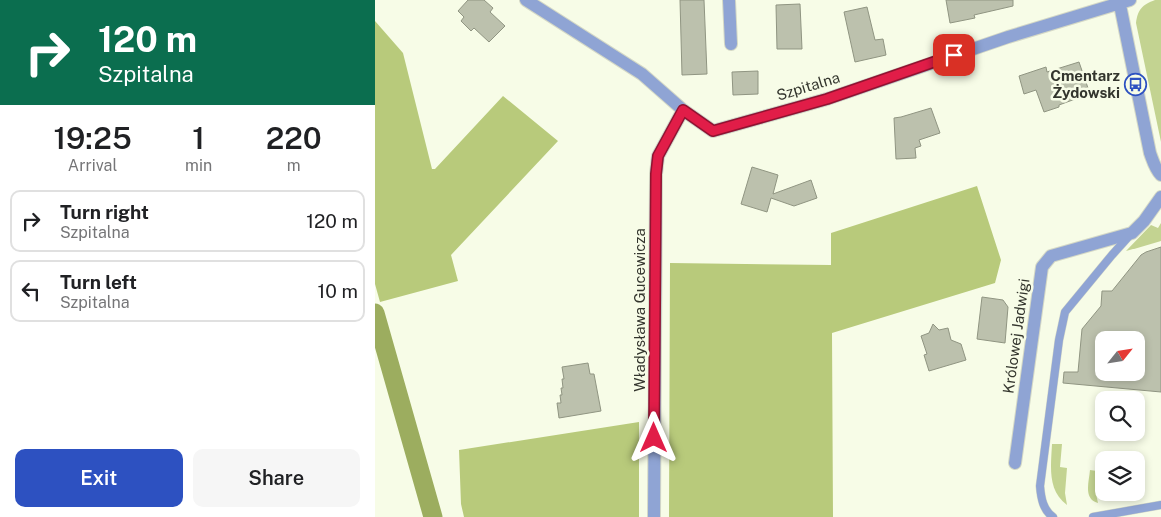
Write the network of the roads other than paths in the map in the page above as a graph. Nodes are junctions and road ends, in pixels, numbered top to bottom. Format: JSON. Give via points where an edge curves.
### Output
{"nodes":[{"id":1,"x":526,"y":0,"type":"edge"},
{"id":2,"x":729,"y":0,"type":"edge"},
{"id":3,"x":1123,"y":1,"type":"edge"},
{"id":4,"x":731,"y":44,"type":"dead end"},
{"id":5,"x":683,"y":110,"type":"junction"},
{"id":6,"x":1161,"y":175,"type":"edge"},
{"id":7,"x":1161,"y":197,"type":"edge"},
{"id":8,"x":1132,"y":233,"type":"junction"},
{"id":9,"x":1015,"y":464,"type":"dead end"},
{"id":10,"x":1161,"y":505,"type":"edge"},
{"id":11,"x":654,"y":517,"type":"edge"},
{"id":12,"x":1053,"y":517,"type":"edge"},
{"id":13,"x":1093,"y":517,"type":"edge"}],
"edges":[{"from":1,"to":5,"type":"street","name":"Szpitalna","via":[[642,74]]},
{"from":2,"to":4,"type":"street"},
{"from":3,"to":5,"type":"street","name":"Szpitalna","via":[[827,99],[713,131]]},
{"from":3,"to":6,"type":"street","via":[[1150,152]]},
{"from":5,"to":11,"type":"street","name":"Władysława Gucewicza","via":[[658,156],[656,174]]},
{"from":7,"to":8,"type":"street"},
{"from":8,"to":9,"type":"street","name":"Królowej Jadwigi","via":[[1051,256],[1042,267]]},
{"from":8,"to":12,"type":"lane","via":[[1065,312],[1040,486],[1045,507]]},
{"from":10,"to":13,"type":"lane"}]}
